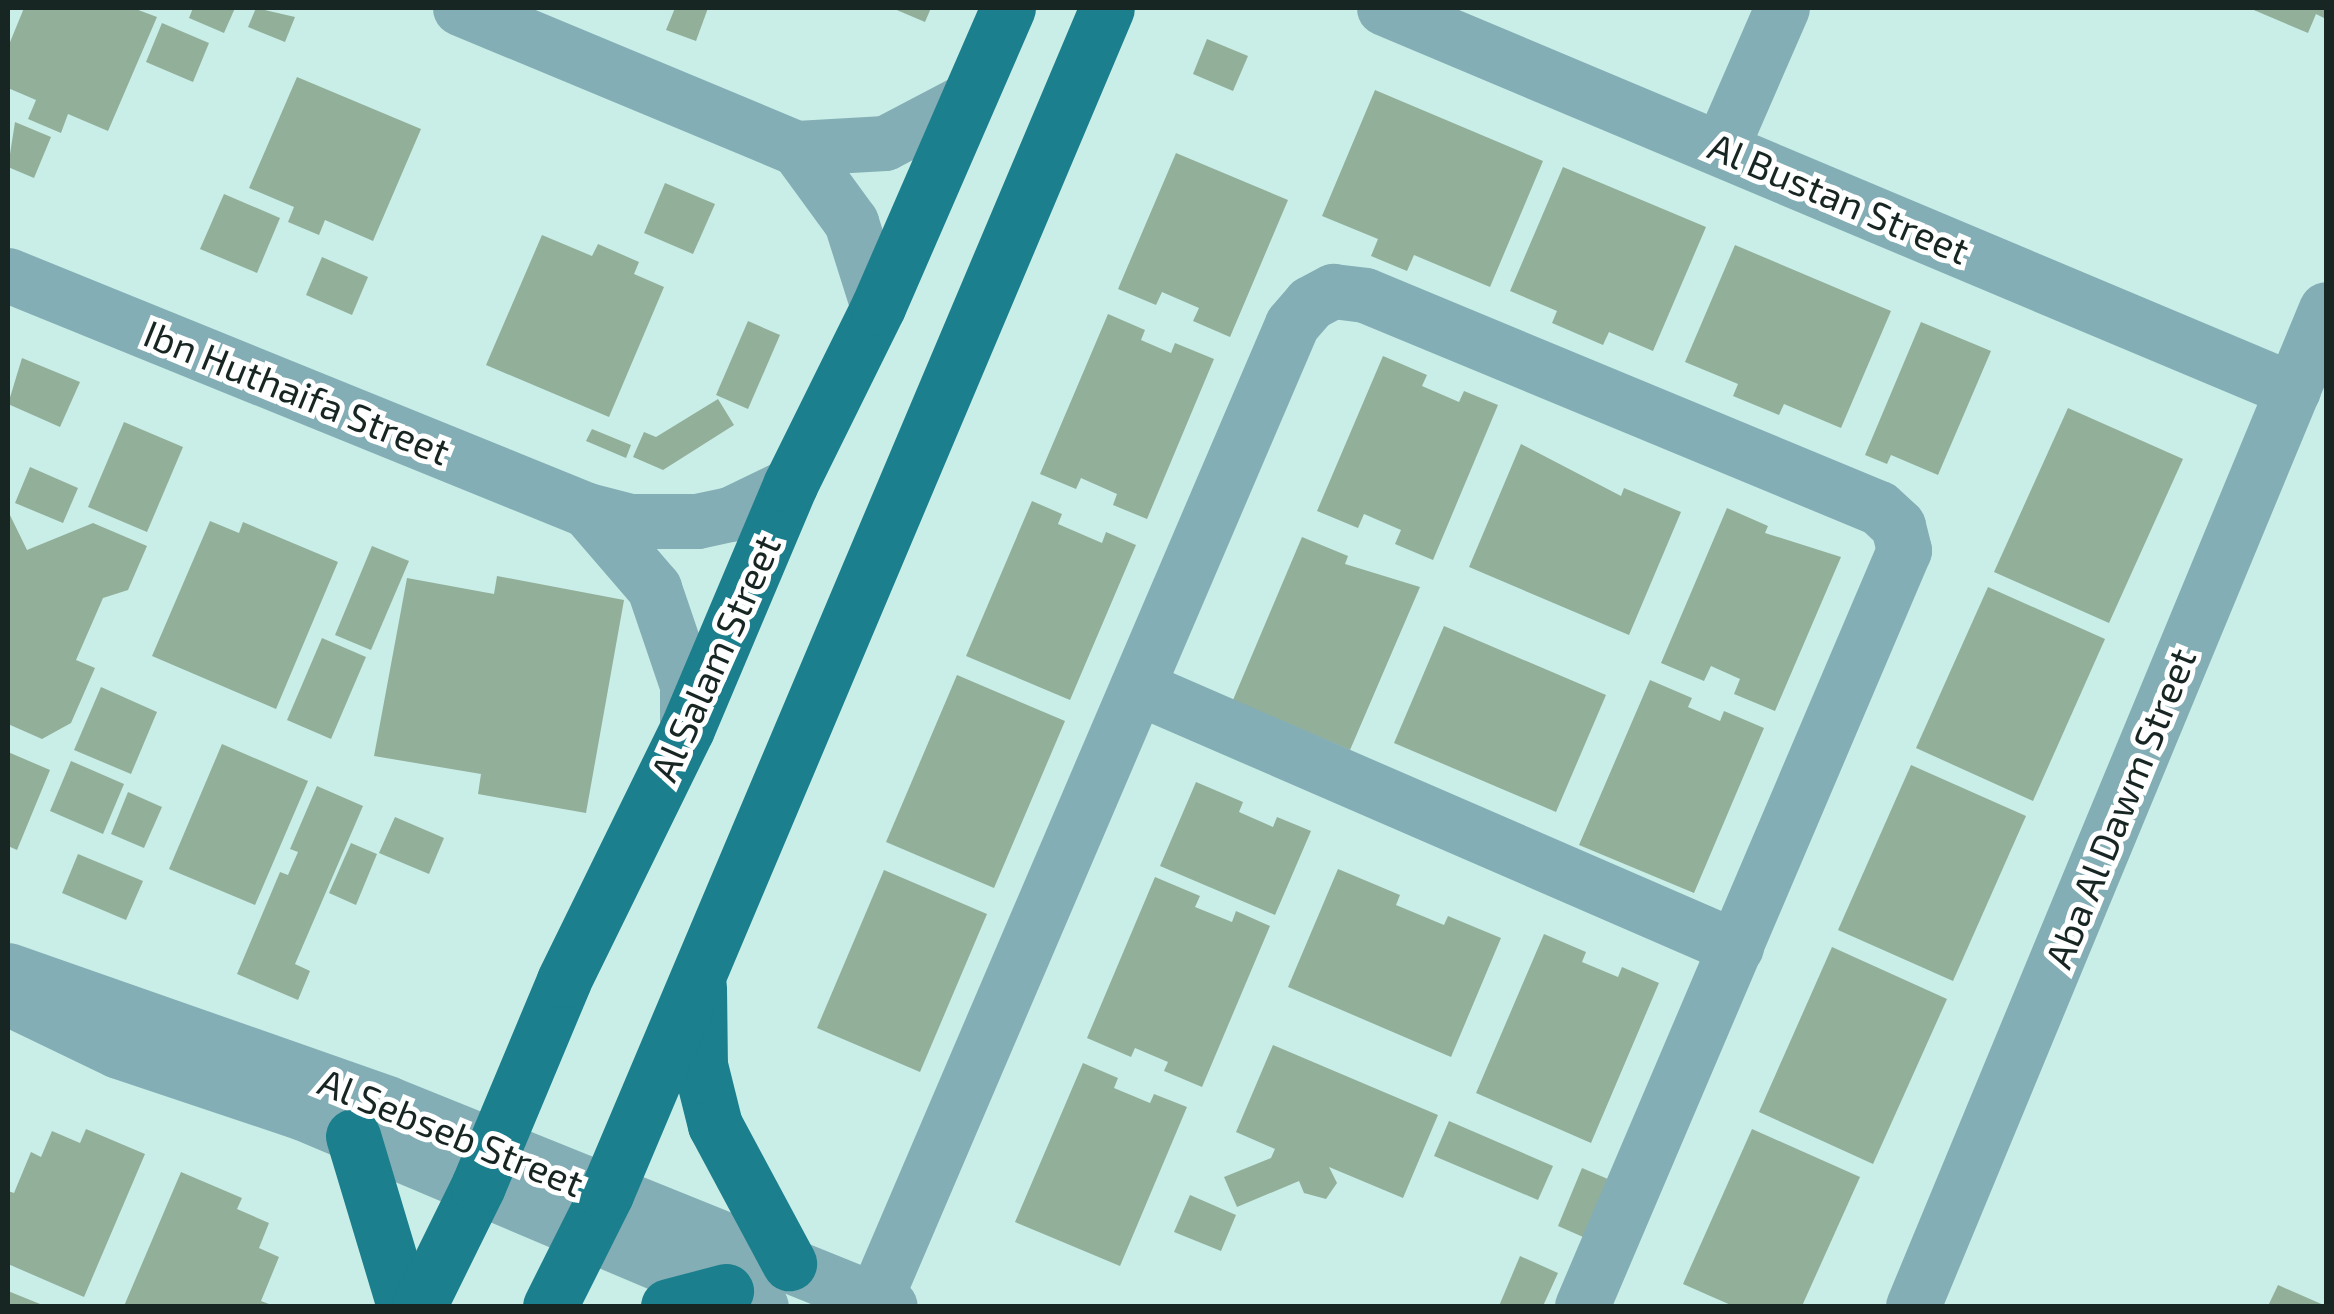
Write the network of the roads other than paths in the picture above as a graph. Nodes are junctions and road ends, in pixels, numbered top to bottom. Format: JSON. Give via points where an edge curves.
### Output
{"nodes":[{"id":1,"x":460,"y":8,"type":"edge"},
{"id":2,"x":1008,"y":8,"type":"edge"},
{"id":3,"x":1107,"y":8,"type":"edge"},
{"id":4,"x":1384,"y":8,"type":"edge"},
{"id":5,"x":1782,"y":8,"type":"edge"},
{"id":6,"x":968,"y":100,"type":"junction"},
{"id":7,"x":796,"y":148,"type":"junction"},
{"id":8,"x":1721,"y":148,"type":"junction"},
{"id":9,"x":8,"y":275,"type":"edge"},
{"id":10,"x":878,"y":307,"type":"junction"},
{"id":11,"x":2326,"y":309,"type":"edge"},
{"id":12,"x":2293,"y":390,"type":"junction"},
{"id":13,"x":790,"y":485,"type":"junction"},
{"id":14,"x":586,"y":510,"type":"junction"},
{"id":15,"x":1137,"y":687,"type":"junction"},
{"id":16,"x":687,"y":729,"type":"junction"},
{"id":17,"x":1736,"y":947,"type":"junction"},
{"id":18,"x":8,"y":970,"type":"edge"},
{"id":19,"x":698,"y":970,"type":"junction"},
{"id":20,"x":8,"y":998,"type":"edge"},
{"id":21,"x":353,"y":1136,"type":"junction"},
{"id":22,"x":485,"y":1168,"type":"junction"},
{"id":23,"x":596,"y":1214,"type":"junction"},
{"id":24,"x":759,"y":1287,"type":"edge"},
{"id":25,"x":883,"y":1302,"type":"edge"},
{"id":26,"x":404,"y":1306,"type":"edge"},
{"id":27,"x":418,"y":1306,"type":"edge"},
{"id":28,"x":550,"y":1306,"type":"edge"},
{"id":29,"x":668,"y":1306,"type":"edge"},
{"id":30,"x":1582,"y":1306,"type":"edge"},
{"id":31,"x":1913,"y":1306,"type":"edge"}],
"edges":[{"from":1,"to":7,"type":"street"},
{"from":2,"to":6,"type":"main road","name":"Al Salam Street"},
{"from":3,"to":19,"type":"main road"},
{"from":4,"to":8,"type":"street","name":"Al Bustan Street"},
{"from":5,"to":8,"type":"street"},
{"from":6,"to":7,"type":"street","via":[[885,143]]},
{"from":6,"to":10,"type":"main road","name":"Al Salam Street"},
{"from":7,"to":10,"type":"street","via":[[851,222]]},
{"from":8,"to":12,"type":"street","name":"Al Bustan Street"},
{"from":9,"to":14,"type":"street","name":"Ibn Huthaifa Street"},
{"from":10,"to":13,"type":"main road","name":"Al Salam Street"},
{"from":11,"to":12,"type":"street","name":"Aba Al Dawm Street"},
{"from":12,"to":31,"type":"street","name":"Aba Al Dawm Street"},
{"from":13,"to":14,"type":"street","name":"Ibn Huthaifa Street","via":[[730,514],[697,520],[630,521]]},
{"from":13,"to":16,"type":"main road","name":"Al Salam Street"},
{"from":14,"to":16,"type":"street","name":"Ibn Huthaifa Street","via":[[654,588],[683,668]]},
{"from":15,"to":17,"type":"street"},
{"from":15,"to":17,"type":"street","via":[[1292,324],[1333,291],[1365,295],[1880,508],[1901,538],[1898,575]]},
{"from":15,"to":25,"type":"street"},
{"from":16,"to":22,"type":"main road","name":"Al Salam Street","via":[[571,966]]},
{"from":17,"to":30,"type":"street"},
{"from":18,"to":22,"type":"street","name":"Al Sebseb Street","via":[[333,1083]]},
{"from":19,"to":23,"type":"main road"},
{"from":19,"to":24,"type":"main road","via":[[700,1064]]},
{"from":20,"to":21,"type":"street","name":"Al Sebseb Street","via":[[118,1051]]},
{"from":21,"to":22,"type":"street","name":"Al Sebseb Street"},
{"from":21,"to":26,"type":"main road"},
{"from":22,"to":23,"type":"street","name":"Al Sebseb Street"},
{"from":22,"to":27,"type":"main road","name":"Al Salam Street"},
{"from":23,"to":24,"type":"street","name":"Al Sebseb Street"},
{"from":23,"to":28,"type":"main road"},
{"from":24,"to":25,"type":"street","name":"Al Sebseb Street"},
{"from":24,"to":29,"type":"main road"}]}
